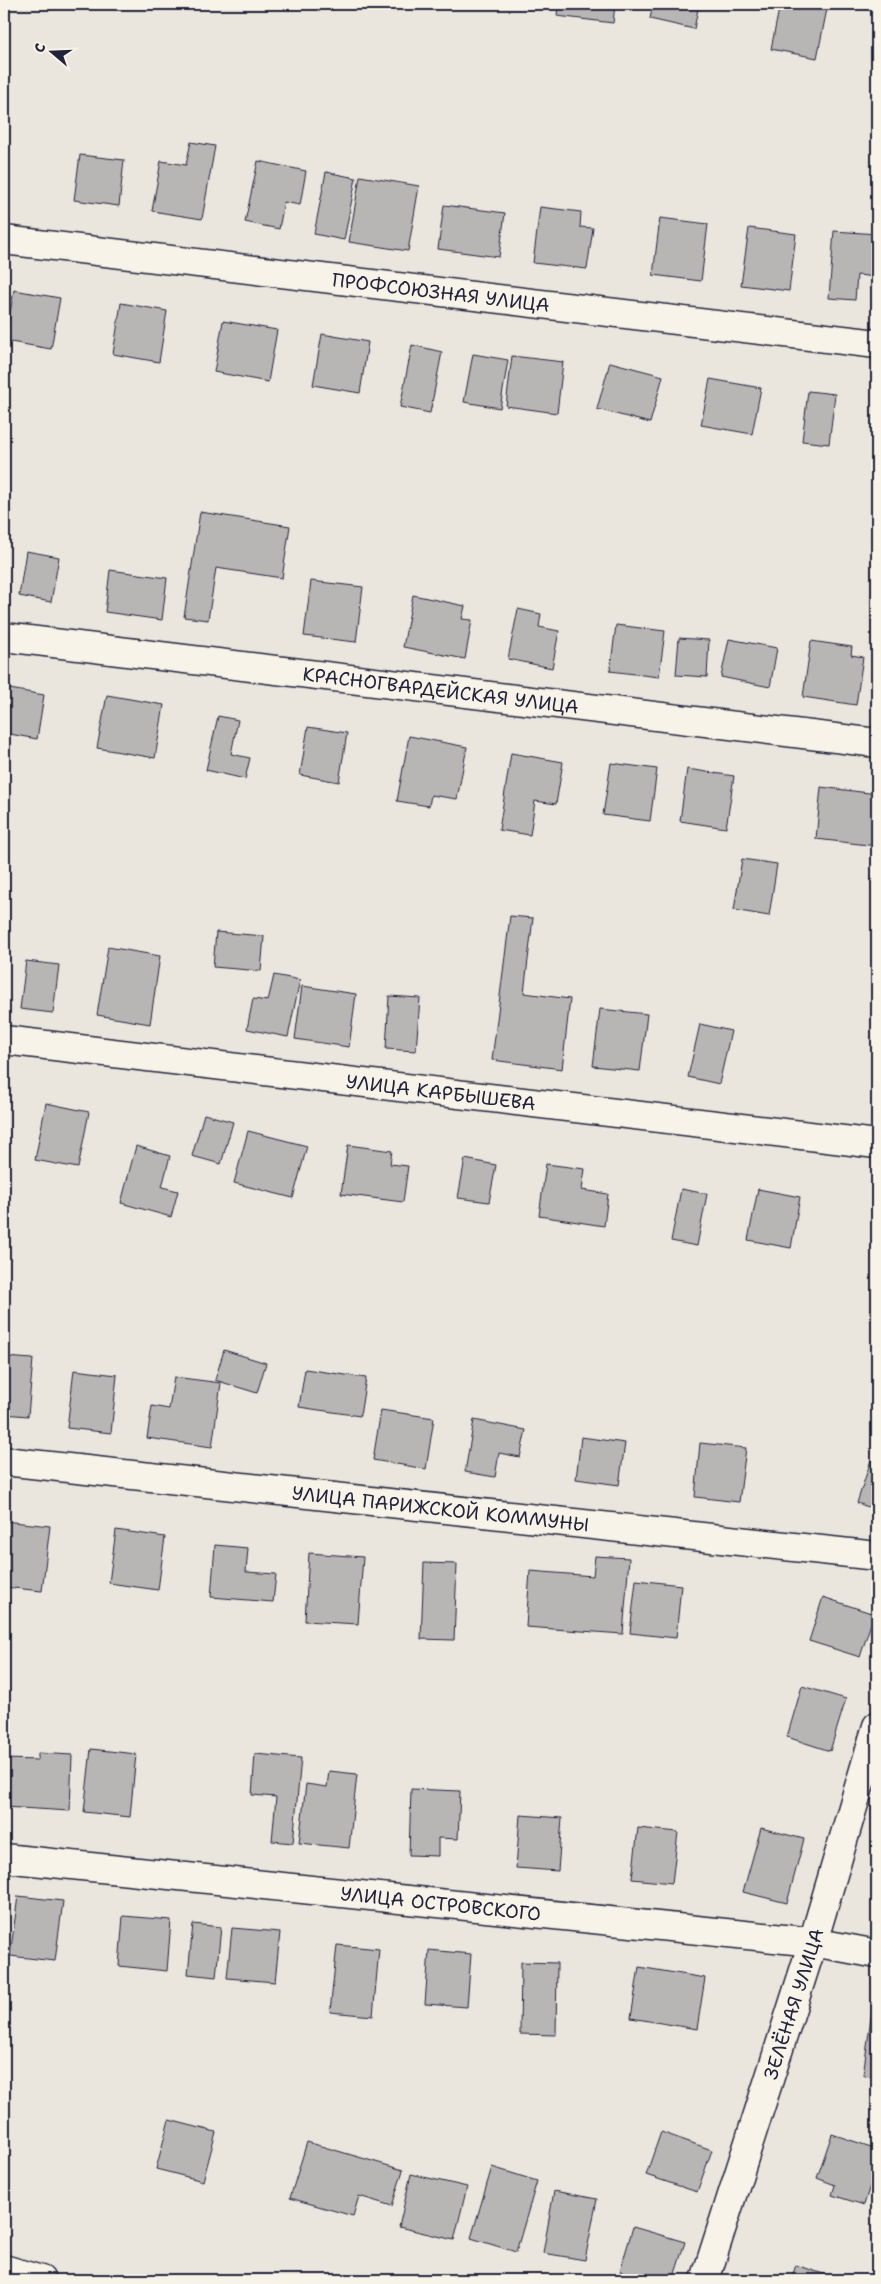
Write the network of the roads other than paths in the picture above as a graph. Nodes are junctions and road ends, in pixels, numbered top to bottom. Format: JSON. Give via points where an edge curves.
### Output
{"nodes":[{"id":1,"x":4,"y":240,"type":"edge"},
{"id":2,"x":877,"y":344,"type":"edge"},
{"id":3,"x":4,"y":637,"type":"edge"},
{"id":4,"x":877,"y":742,"type":"edge"},
{"id":5,"x":4,"y":1040,"type":"edge"},
{"id":6,"x":877,"y":1144,"type":"edge"},
{"id":7,"x":4,"y":1461,"type":"edge"},
{"id":8,"x":877,"y":1556,"type":"edge"},
{"id":9,"x":877,"y":1726,"type":"edge"},
{"id":10,"x":4,"y":1858,"type":"edge"},
{"id":11,"x":813,"y":1942,"type":"junction"},
{"id":12,"x":877,"y":1954,"type":"edge"},
{"id":13,"x":4,"y":2269,"type":"edge"},
{"id":14,"x":41,"y":2280,"type":"edge"},
{"id":15,"x":705,"y":2280,"type":"edge"}],
"edges":[{"from":1,"to":2,"type":"street","name":"ПРОФСОЮЗНАЯ УЛИЦА"},
{"from":3,"to":4,"type":"street","name":"КРАСНОГВАРДЕЙСКАЯ УЛИЦА"},
{"from":5,"to":6,"type":"street","name":"УЛИЦА КАРБЫШЕВА"},
{"from":7,"to":8,"type":"street","name":"УЛИЦА ПАРИЖСКОЙ КОММУНЫ"},
{"from":9,"to":11,"type":"street","name":"ЗЕЛЁНАЯ УЛИЦА"},
{"from":10,"to":11,"type":"street","name":"УЛИЦА ОСТРОВСКОГО"},
{"from":11,"to":12,"type":"street","name":"УЛИЦА ОСТРОВСКОГО"},
{"from":11,"to":15,"type":"street","name":"ЗЕЛЁНАЯ УЛИЦА"},
{"from":13,"to":14,"type":"street"}]}
